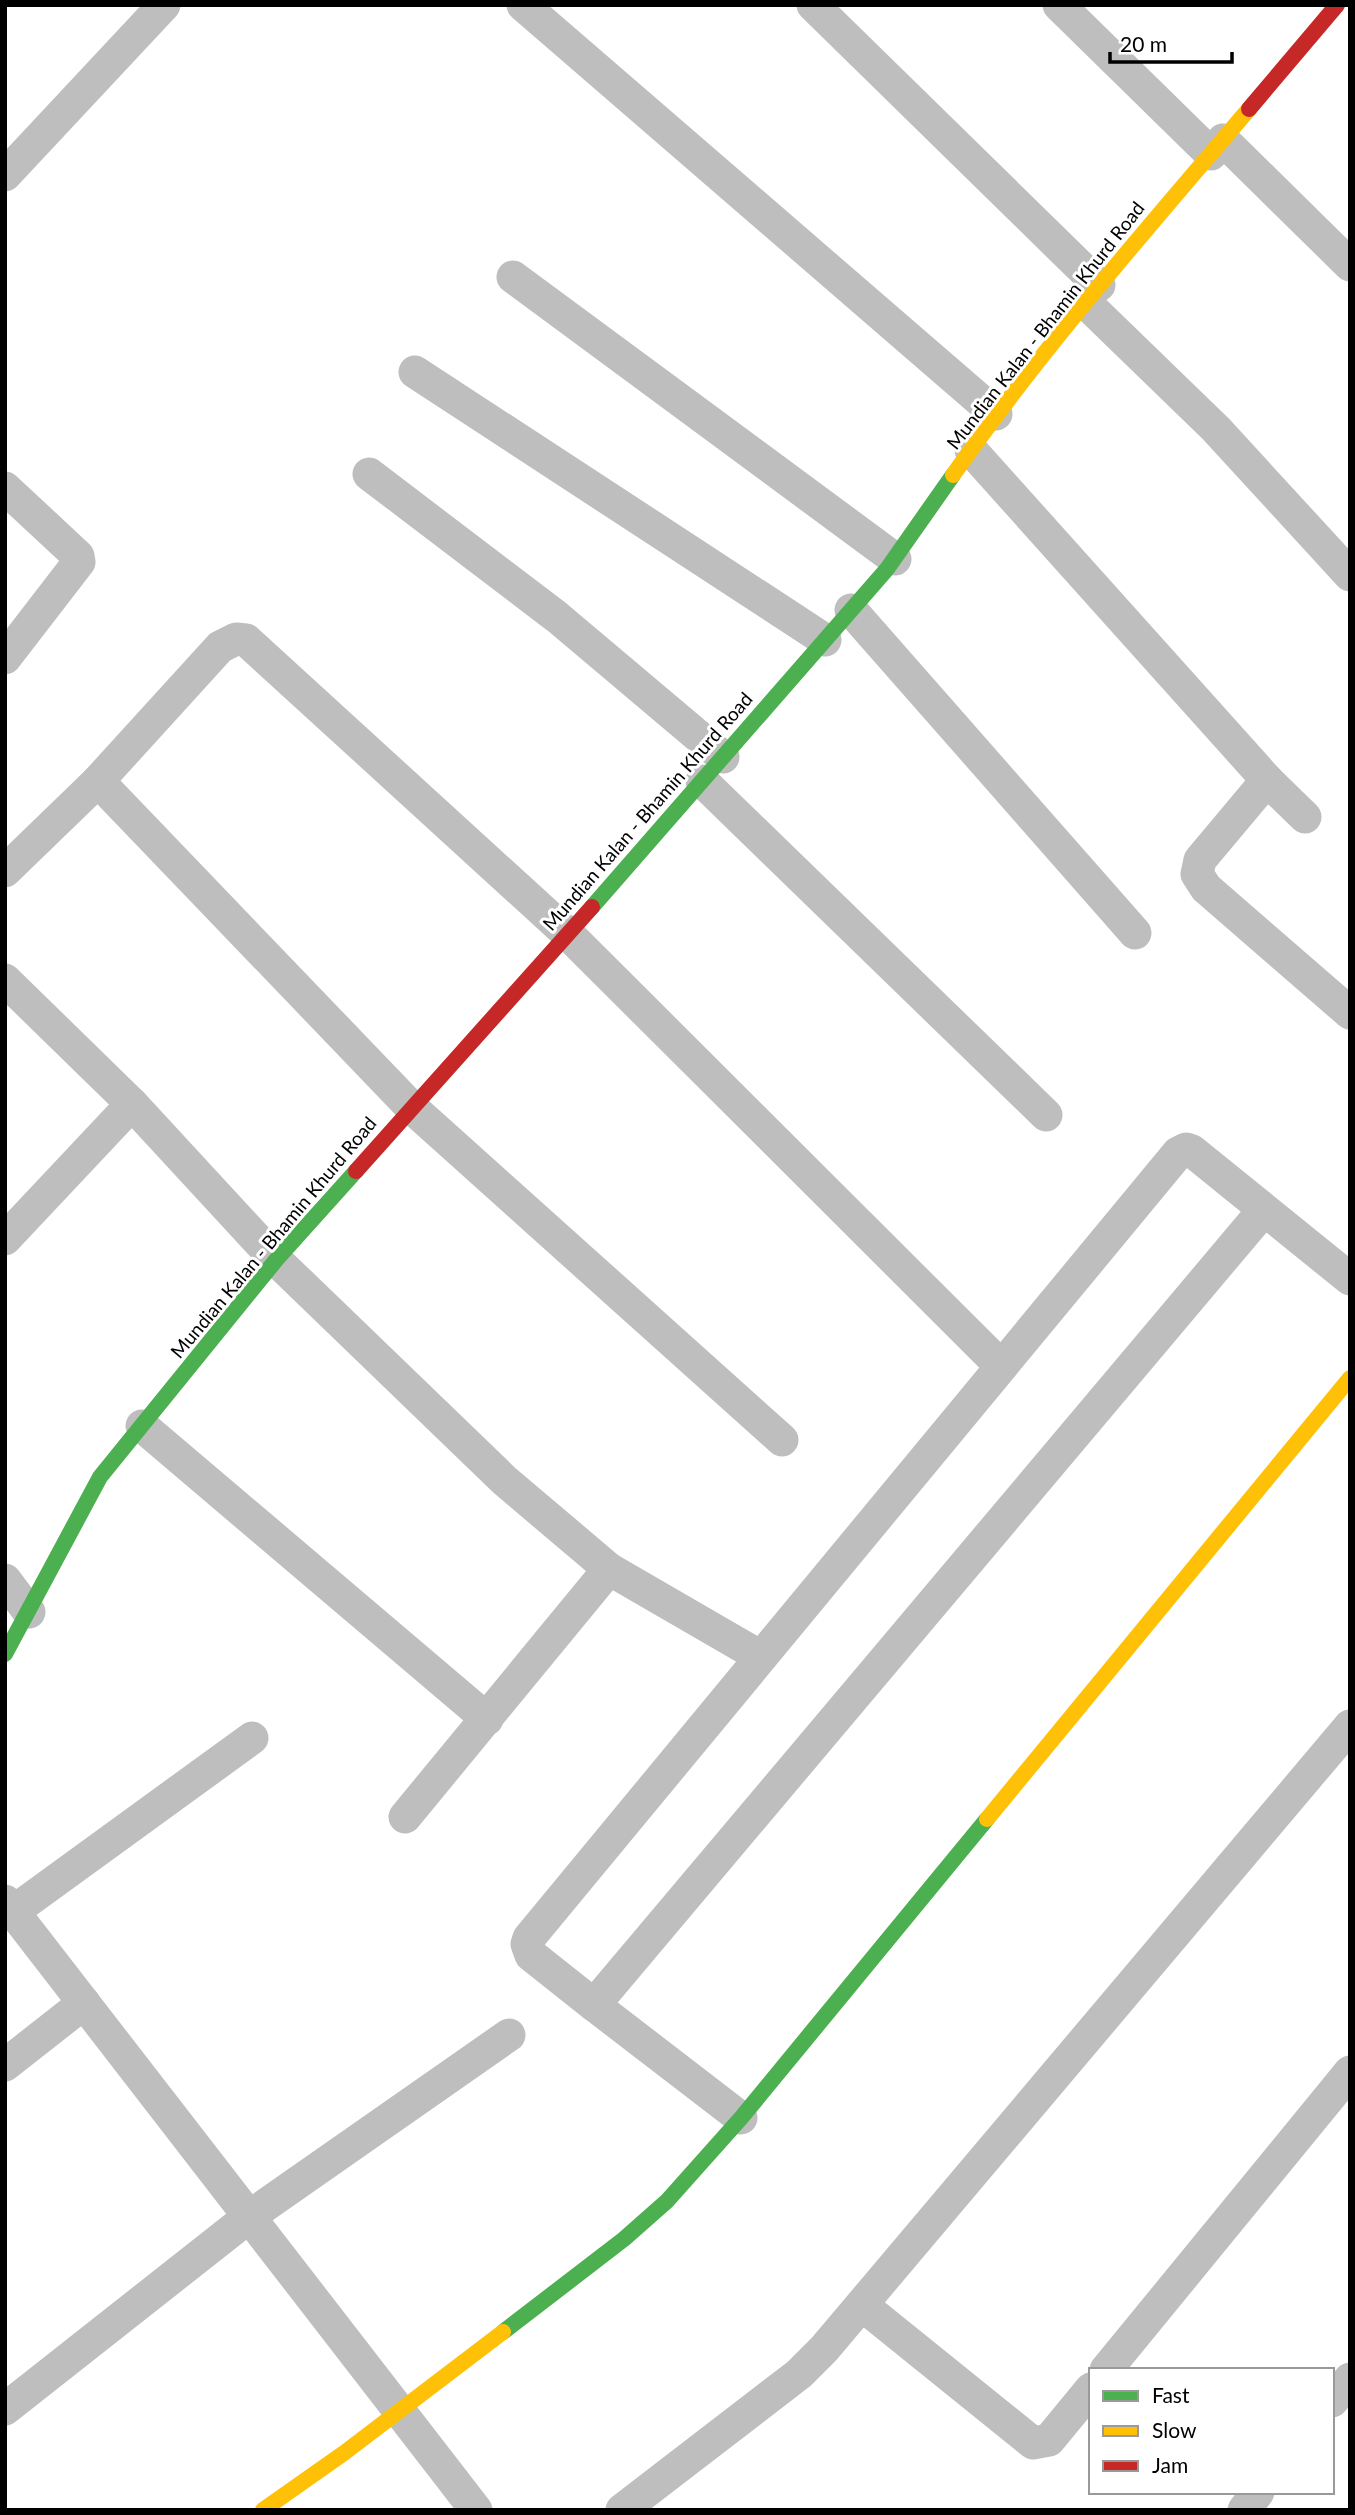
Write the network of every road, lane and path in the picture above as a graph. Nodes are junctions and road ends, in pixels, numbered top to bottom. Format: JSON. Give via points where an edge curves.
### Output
{"nodes":[{"id":1,"x":164,"y":5,"type":"edge"},
{"id":2,"x":523,"y":5,"type":"edge"},
{"id":3,"x":813,"y":5,"type":"edge"},
{"id":4,"x":1059,"y":5,"type":"edge"},
{"id":5,"x":1324,"y":10,"type":"edge"},
{"id":6,"x":1217,"y":147,"type":"junction"},
{"id":7,"x":5,"y":175,"type":"edge"},
{"id":8,"x":1350,"y":265,"type":"edge"},
{"id":9,"x":513,"y":277,"type":"dead end"},
{"id":10,"x":1092,"y":294,"type":"junction"},
{"id":11,"x":415,"y":372,"type":"dead end"},
{"id":12,"x":996,"y":414,"type":"junction"},
{"id":13,"x":971,"y":450,"type":"junction"},
{"id":14,"x":369,"y":474,"type":"dead end"},
{"id":15,"x":5,"y":488,"type":"edge"},
{"id":16,"x":895,"y":559,"type":"junction"},
{"id":17,"x":1350,"y":575,"type":"edge"},
{"id":18,"x":851,"y":610,"type":"junction"},
{"id":19,"x":825,"y":640,"type":"junction"},
{"id":20,"x":5,"y":658,"type":"edge"},
{"id":21,"x":712,"y":769,"type":"junction"},
{"id":22,"x":1267,"y":780,"type":"junction"},
{"id":23,"x":97,"y":781,"type":"junction"},
{"id":24,"x":1305,"y":817,"type":"dead end"},
{"id":25,"x":5,"y":871,"type":"edge"},
{"id":26,"x":1135,"y":933,"type":"dead end"},
{"id":27,"x":568,"y":934,"type":"junction"},
{"id":28,"x":5,"y":980,"type":"edge"},
{"id":29,"x":1350,"y":1013,"type":"edge"},
{"id":30,"x":132,"y":1104,"type":"junction"},
{"id":31,"x":411,"y":1107,"type":"junction"},
{"id":32,"x":1046,"y":1115,"type":"dead end"},
{"id":33,"x":1264,"y":1212,"type":"junction"},
{"id":34,"x":5,"y":1239,"type":"edge"},
{"id":35,"x":276,"y":1260,"type":"junction"},
{"id":36,"x":1350,"y":1279,"type":"edge"},
{"id":37,"x":1001,"y":1366,"type":"junction"},
{"id":38,"x":1350,"y":1378,"type":"edge"},
{"id":39,"x":142,"y":1426,"type":"junction"},
{"id":40,"x":782,"y":1440,"type":"dead end"},
{"id":41,"x":609,"y":1569,"type":"junction"},
{"id":42,"x":5,"y":1580,"type":"edge"},
{"id":43,"x":29,"y":1612,"type":"junction"},
{"id":44,"x":5,"y":1654,"type":"edge"},
{"id":45,"x":761,"y":1657,"type":"junction"},
{"id":46,"x":486,"y":1719,"type":"junction"},
{"id":47,"x":1350,"y":1726,"type":"edge"},
{"id":48,"x":252,"y":1738,"type":"dead end"},
{"id":49,"x":405,"y":1818,"type":"dead end"},
{"id":50,"x":9,"y":1906,"type":"edge"},
{"id":51,"x":84,"y":2003,"type":"junction"},
{"id":52,"x":594,"y":2005,"type":"junction"},
{"id":53,"x":509,"y":2035,"type":"dead end"},
{"id":54,"x":5,"y":2065,"type":"edge"},
{"id":55,"x":1350,"y":2072,"type":"edge"},
{"id":56,"x":741,"y":2118,"type":"junction"},
{"id":57,"x":250,"y":2216,"type":"junction"},
{"id":58,"x":862,"y":2305,"type":"junction"},
{"id":59,"x":1108,"y":2368,"type":"edge"},
{"id":60,"x":1350,"y":2379,"type":"edge"},
{"id":61,"x":1089,"y":2391,"type":"edge"},
{"id":62,"x":1334,"y":2399,"type":"edge"},
{"id":63,"x":5,"y":2409,"type":"edge"},
{"id":64,"x":400,"y":2409,"type":"junction"},
{"id":65,"x":1256,"y":2494,"type":"edge"},
{"id":66,"x":263,"y":2510,"type":"edge"},
{"id":67,"x":476,"y":2510,"type":"edge"},
{"id":68,"x":622,"y":2510,"type":"edge"},
{"id":69,"x":1244,"y":2510,"type":"edge"}],
"edges":[{"from":1,"to":7,"type":"street"},
{"from":2,"to":12,"type":"street"},
{"from":3,"to":10,"type":"street"},
{"from":4,"to":6,"type":"street"},
{"from":5,"to":6,"type":"street","name":"Mundian Kalan - Bhamin Khurd Road"},
{"from":6,"to":8,"type":"street"},
{"from":6,"to":10,"type":"street","name":"Mundian Kalan - Bhamin Khurd Road"},
{"from":9,"to":16,"type":"street"},
{"from":10,"to":12,"type":"street","name":"Mundian Kalan - Bhamin Khurd Road"},
{"from":10,"to":17,"type":"street"},
{"from":11,"to":19,"type":"street"},
{"from":12,"to":13,"type":"street","name":"Mundian Kalan - Bhamin Khurd Road"},
{"from":13,"to":16,"type":"street","name":"Mundian Kalan - Bhamin Khurd Road"},
{"from":13,"to":22,"type":"street"},
{"from":14,"to":21,"type":"street","via":[[557,617]]},
{"from":15,"to":20,"type":"street","via":[[78,556],[79,562]]},
{"from":16,"to":18,"type":"street","name":"Mundian Kalan - Bhamin Khurd Road"},
{"from":18,"to":19,"type":"street","name":"Mundian Kalan - Bhamin Khurd Road"},
{"from":18,"to":26,"type":"street"},
{"from":19,"to":21,"type":"street","name":"Mundian Kalan - Bhamin Khurd Road"},
{"from":21,"to":27,"type":"street","name":"Mundian Kalan - Bhamin Khurd Road"},
{"from":21,"to":32,"type":"street"},
{"from":22,"to":24,"type":"street"},
{"from":22,"to":29,"type":"street","via":[[1200,860],[1196,874],[1206,888]]},
{"from":23,"to":25,"type":"street"},
{"from":23,"to":27,"type":"street","via":[[220,647],[236,639],[246,640]]},
{"from":23,"to":31,"type":"street"},
{"from":27,"to":31,"type":"street","name":"Mundian Kalan - Bhamin Khurd Road"},
{"from":27,"to":37,"type":"street"},
{"from":28,"to":30,"type":"street"},
{"from":30,"to":34,"type":"street"},
{"from":30,"to":35,"type":"street"},
{"from":31,"to":35,"type":"street","name":"Mundian Kalan - Bhamin Khurd Road"},
{"from":31,"to":40,"type":"street"},
{"from":33,"to":36,"type":"street"},
{"from":33,"to":37,"type":"street","via":[[1192,1151],[1182,1150]]},
{"from":33,"to":52,"type":"street"},
{"from":35,"to":39,"type":"street","name":"Mundian Kalan - Bhamin Khurd Road"},
{"from":35,"to":41,"type":"street","via":[[504,1480]]},
{"from":37,"to":45,"type":"street"},
{"from":38,"to":56,"type":"street"},
{"from":39,"to":43,"type":"street","name":"Mundian Kalan - Bhamin Khurd Road","via":[[100,1477]]},
{"from":39,"to":46,"type":"street"},
{"from":41,"to":45,"type":"street"},
{"from":41,"to":46,"type":"street"},
{"from":42,"to":43,"type":"street"},
{"from":43,"to":44,"type":"street","name":"Mundian Kalan - Bhamin Khurd Road"},
{"from":45,"to":52,"type":"street","via":[[529,1938],[531,1955]]},
{"from":46,"to":49,"type":"street"},
{"from":47,"to":58,"type":"street"},
{"from":48,"to":50,"type":"street"},
{"from":50,"to":51,"type":"street"},
{"from":51,"to":54,"type":"street"},
{"from":51,"to":57,"type":"street"},
{"from":52,"to":56,"type":"street"},
{"from":53,"to":57,"type":"street"},
{"from":55,"to":59,"type":"street"},
{"from":56,"to":64,"type":"street","via":[[647,2221]]},
{"from":57,"to":63,"type":"street"},
{"from":57,"to":64,"type":"street"},
{"from":58,"to":61,"type":"street","via":[[1033,2443],[1049,2440]]},
{"from":58,"to":68,"type":"street","via":[[799,2374]]},
{"from":60,"to":62,"type":"street"},
{"from":64,"to":66,"type":"street"},
{"from":64,"to":67,"type":"street"},
{"from":65,"to":69,"type":"street"}]}
